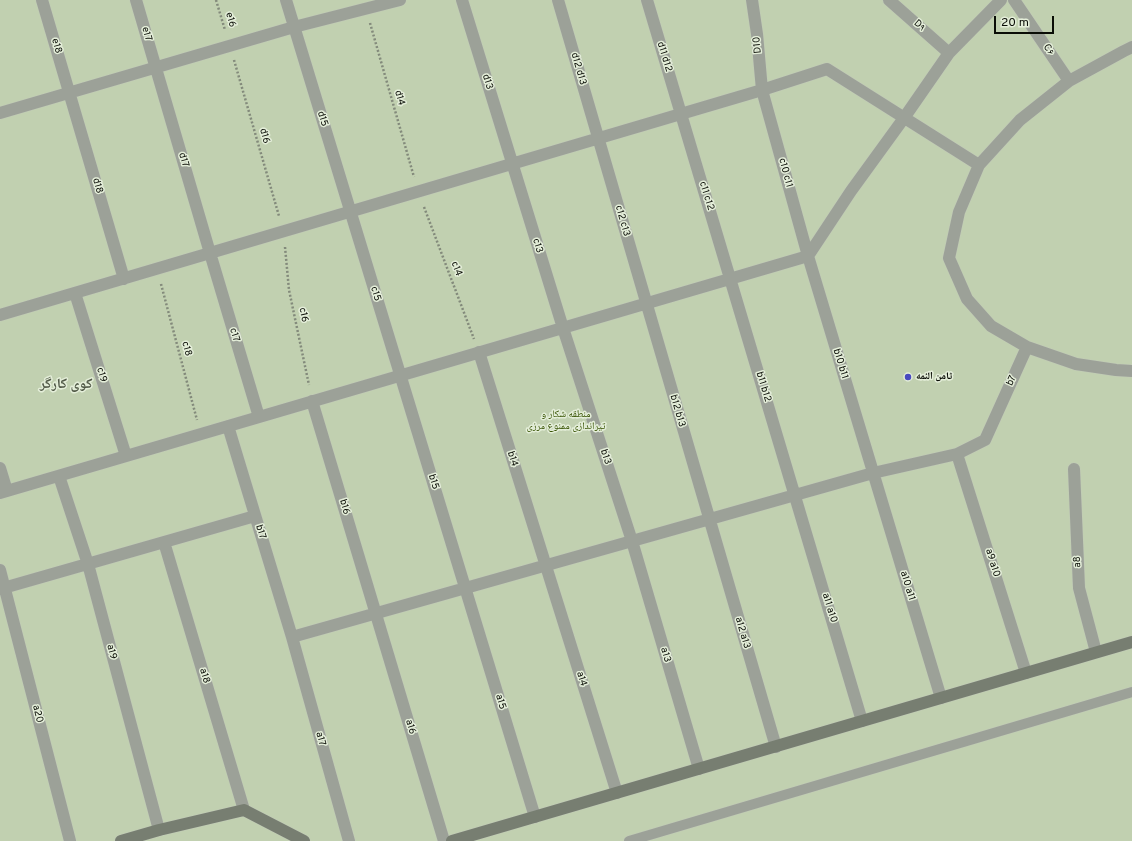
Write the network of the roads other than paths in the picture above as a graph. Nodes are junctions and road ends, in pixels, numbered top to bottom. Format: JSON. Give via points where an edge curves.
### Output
{"nodes":[{"id":1,"x":42,"y":0,"type":"edge"},
{"id":2,"x":136,"y":0,"type":"edge"},
{"id":3,"x":286,"y":0,"type":"edge"},
{"id":4,"x":400,"y":0,"type":"edge"},
{"id":5,"x":462,"y":0,"type":"edge"},
{"id":6,"x":558,"y":0,"type":"edge"},
{"id":7,"x":647,"y":0,"type":"edge"},
{"id":8,"x":752,"y":0,"type":"edge"},
{"id":9,"x":889,"y":0,"type":"edge"},
{"id":10,"x":1001,"y":0,"type":"edge"},
{"id":11,"x":1014,"y":0,"type":"edge"},
{"id":12,"x":294,"y":27,"type":"junction"},
{"id":13,"x":1132,"y":47,"type":"edge"},
{"id":14,"x":949,"y":53,"type":"junction"},
{"id":15,"x":156,"y":67,"type":"junction"},
{"id":16,"x":1069,"y":81,"type":"junction"},
{"id":17,"x":762,"y":90,"type":"junction"},
{"id":18,"x":70,"y":92,"type":"junction"},
{"id":19,"x":0,"y":113,"type":"edge"},
{"id":20,"x":681,"y":114,"type":"junction"},
{"id":21,"x":904,"y":118,"type":"junction"},
{"id":22,"x":598,"y":138,"type":"junction"},
{"id":23,"x":512,"y":164,"type":"junction"},
{"id":24,"x":979,"y":165,"type":"junction"},
{"id":25,"x":350,"y":212,"type":"junction"},
{"id":26,"x":210,"y":253,"type":"junction"},
{"id":27,"x":808,"y":256,"type":"junction"},
{"id":28,"x":730,"y":278,"type":"junction"},
{"id":29,"x":124,"y":279,"type":"junction"},
{"id":30,"x":75,"y":293,"type":"junction"},
{"id":31,"x":646,"y":303,"type":"junction"},
{"id":32,"x":0,"y":315,"type":"edge"},
{"id":33,"x":563,"y":328,"type":"junction"},
{"id":34,"x":1027,"y":347,"type":"junction"},
{"id":35,"x":479,"y":352,"type":"junction"},
{"id":36,"x":1132,"y":371,"type":"edge"},
{"id":37,"x":400,"y":376,"type":"junction"},
{"id":38,"x":312,"y":401,"type":"junction"},
{"id":39,"x":259,"y":417,"type":"junction"},
{"id":40,"x":228,"y":426,"type":"junction"},
{"id":41,"x":957,"y":454,"type":"junction"},
{"id":42,"x":126,"y":456,"type":"junction"},
{"id":43,"x":0,"y":468,"type":"edge"},
{"id":44,"x":1074,"y":469,"type":"dead end"},
{"id":45,"x":873,"y":473,"type":"junction"},
{"id":46,"x":59,"y":476,"type":"junction"},
{"id":47,"x":4,"y":492,"type":"edge"},
{"id":48,"x":795,"y":495,"type":"junction"},
{"id":49,"x":255,"y":516,"type":"junction"},
{"id":50,"x":709,"y":519,"type":"junction"},
{"id":51,"x":632,"y":541,"type":"junction"},
{"id":52,"x":164,"y":542,"type":"junction"},
{"id":53,"x":88,"y":564,"type":"junction"},
{"id":54,"x":546,"y":566,"type":"junction"},
{"id":55,"x":0,"y":570,"type":"edge"},
{"id":56,"x":2,"y":588,"type":"edge"},
{"id":57,"x":466,"y":588,"type":"junction"},
{"id":58,"x":376,"y":614,"type":"junction"},
{"id":59,"x":292,"y":637,"type":"junction"},
{"id":60,"x":1132,"y":642,"type":"edge"},
{"id":61,"x":1096,"y":652,"type":"junction"},
{"id":62,"x":1026,"y":673,"type":"junction"},
{"id":63,"x":1132,"y":692,"type":"edge"},
{"id":64,"x":941,"y":698,"type":"junction"},
{"id":65,"x":862,"y":721,"type":"junction"},
{"id":66,"x":776,"y":747,"type":"junction"},
{"id":67,"x":698,"y":769,"type":"junction"},
{"id":68,"x":617,"y":793,"type":"junction"},
{"id":69,"x":244,"y":810,"type":"junction"},
{"id":70,"x":535,"y":817,"type":"junction"},
{"id":71,"x":159,"y":830,"type":"junction"},
{"id":72,"x":70,"y":841,"type":"edge"},
{"id":73,"x":121,"y":841,"type":"edge"},
{"id":74,"x":304,"y":841,"type":"edge"},
{"id":75,"x":349,"y":841,"type":"edge"},
{"id":76,"x":444,"y":841,"type":"edge"},
{"id":77,"x":452,"y":841,"type":"edge"},
{"id":78,"x":629,"y":841,"type":"edge"}],
"edges":[{"from":1,"to":18,"type":"street","name":"e18"},
{"from":2,"to":15,"type":"street","name":"e17"},
{"from":3,"to":12,"type":"street","name":"d15"},
{"from":4,"to":12,"type":"street"},
{"from":5,"to":23,"type":"street","name":"d13"},
{"from":6,"to":22,"type":"street","name":"d12 d13"},
{"from":7,"to":20,"type":"street","name":"d11 d12"},
{"from":8,"to":17,"type":"street","name":"D10"},
{"from":9,"to":14,"type":"street","name":"D۹"},
{"from":10,"to":14,"type":"street"},
{"from":11,"to":16,"type":"street","name":"C۶"},
{"from":12,"to":15,"type":"street"},
{"from":12,"to":25,"type":"street","name":"d15"},
{"from":13,"to":16,"type":"street"},
{"from":14,"to":21,"type":"street"},
{"from":15,"to":18,"type":"street"},
{"from":15,"to":26,"type":"street","name":"d17"},
{"from":16,"to":24,"type":"street","via":[[1020,120]]},
{"from":17,"to":20,"type":"street"},
{"from":17,"to":21,"type":"street","via":[[826,69]]},
{"from":17,"to":27,"type":"street","name":"c10 c11"},
{"from":18,"to":19,"type":"street"},
{"from":18,"to":29,"type":"street","name":"d18"},
{"from":20,"to":22,"type":"street"},
{"from":20,"to":28,"type":"street","name":"c11 c12"},
{"from":21,"to":24,"type":"street"},
{"from":21,"to":27,"type":"street"},
{"from":22,"to":23,"type":"street"},
{"from":22,"to":31,"type":"street","name":"c12 c13"},
{"from":23,"to":25,"type":"street"},
{"from":23,"to":33,"type":"street","name":"c13"},
{"from":24,"to":34,"type":"street","via":[[959,212],[949,258],[967,299],[991,326]]},
{"from":25,"to":26,"type":"street"},
{"from":25,"to":37,"type":"street","name":"c15"},
{"from":26,"to":29,"type":"street"},
{"from":26,"to":39,"type":"street","name":"c17"},
{"from":27,"to":28,"type":"street"},
{"from":27,"to":45,"type":"street","name":"b10 b11"},
{"from":28,"to":31,"type":"street"},
{"from":28,"to":48,"type":"street","name":"b11 b12"},
{"from":29,"to":30,"type":"street"},
{"from":30,"to":32,"type":"street"},
{"from":30,"to":42,"type":"street","name":"c19"},
{"from":31,"to":33,"type":"street"},
{"from":31,"to":50,"type":"street","name":"b12 b13"},
{"from":33,"to":35,"type":"street"},
{"from":33,"to":51,"type":"street","name":"b13"},
{"from":34,"to":36,"type":"street","via":[[1076,364]]},
{"from":34,"to":41,"type":"street","name":"b7","via":[[985,440]]},
{"from":35,"to":37,"type":"street"},
{"from":35,"to":54,"type":"street","name":"b14"},
{"from":37,"to":38,"type":"street"},
{"from":37,"to":57,"type":"street","name":"b15"},
{"from":38,"to":39,"type":"street"},
{"from":38,"to":58,"type":"street","name":"b16"},
{"from":39,"to":40,"type":"street"},
{"from":40,"to":42,"type":"street"},
{"from":40,"to":49,"type":"street","name":"b17"},
{"from":41,"to":45,"type":"street","name":"b7"},
{"from":41,"to":62,"type":"street","name":"a9 a10"},
{"from":42,"to":46,"type":"street"},
{"from":43,"to":47,"type":"street"},
{"from":44,"to":61,"type":"street","name":"a8","via":[[1079,588]]},
{"from":45,"to":48,"type":"street","name":"b7"},
{"from":45,"to":64,"type":"street","name":"a10 a11"},
{"from":46,"to":47,"type":"street"},
{"from":46,"to":53,"type":"street","name":"a19"},
{"from":48,"to":50,"type":"street","name":"b7"},
{"from":48,"to":65,"type":"street","name":"a11 a10"},
{"from":49,"to":52,"type":"street"},
{"from":49,"to":59,"type":"street","name":"b17"},
{"from":50,"to":51,"type":"street","name":"b7"},
{"from":50,"to":66,"type":"street","name":"a12 a13"},
{"from":51,"to":54,"type":"street","name":"b7"},
{"from":51,"to":67,"type":"street","name":"a13"},
{"from":52,"to":53,"type":"street"},
{"from":52,"to":69,"type":"street","name":"a18"},
{"from":53,"to":56,"type":"street"},
{"from":53,"to":71,"type":"street","name":"a19"},
{"from":54,"to":57,"type":"street","name":"b7"},
{"from":54,"to":68,"type":"street","name":"a14"},
{"from":55,"to":56,"type":"street","name":"a20"},
{"from":56,"to":72,"type":"street","name":"a20"},
{"from":57,"to":58,"type":"street","name":"b7"},
{"from":57,"to":70,"type":"street","name":"a15"},
{"from":58,"to":59,"type":"street","name":"b7"},
{"from":58,"to":76,"type":"street","name":"a16"},
{"from":59,"to":75,"type":"street","name":"a17"},
{"from":60,"to":61,"type":"main road"},
{"from":61,"to":62,"type":"main road"},
{"from":62,"to":64,"type":"main road"},
{"from":63,"to":78,"type":"lane"},
{"from":64,"to":65,"type":"main road"},
{"from":65,"to":66,"type":"main road"},
{"from":66,"to":67,"type":"main road"},
{"from":67,"to":68,"type":"main road"},
{"from":68,"to":70,"type":"main road"},
{"from":69,"to":71,"type":"main road"},
{"from":69,"to":74,"type":"main road"},
{"from":70,"to":77,"type":"main road"},
{"from":71,"to":73,"type":"main road"}]}
